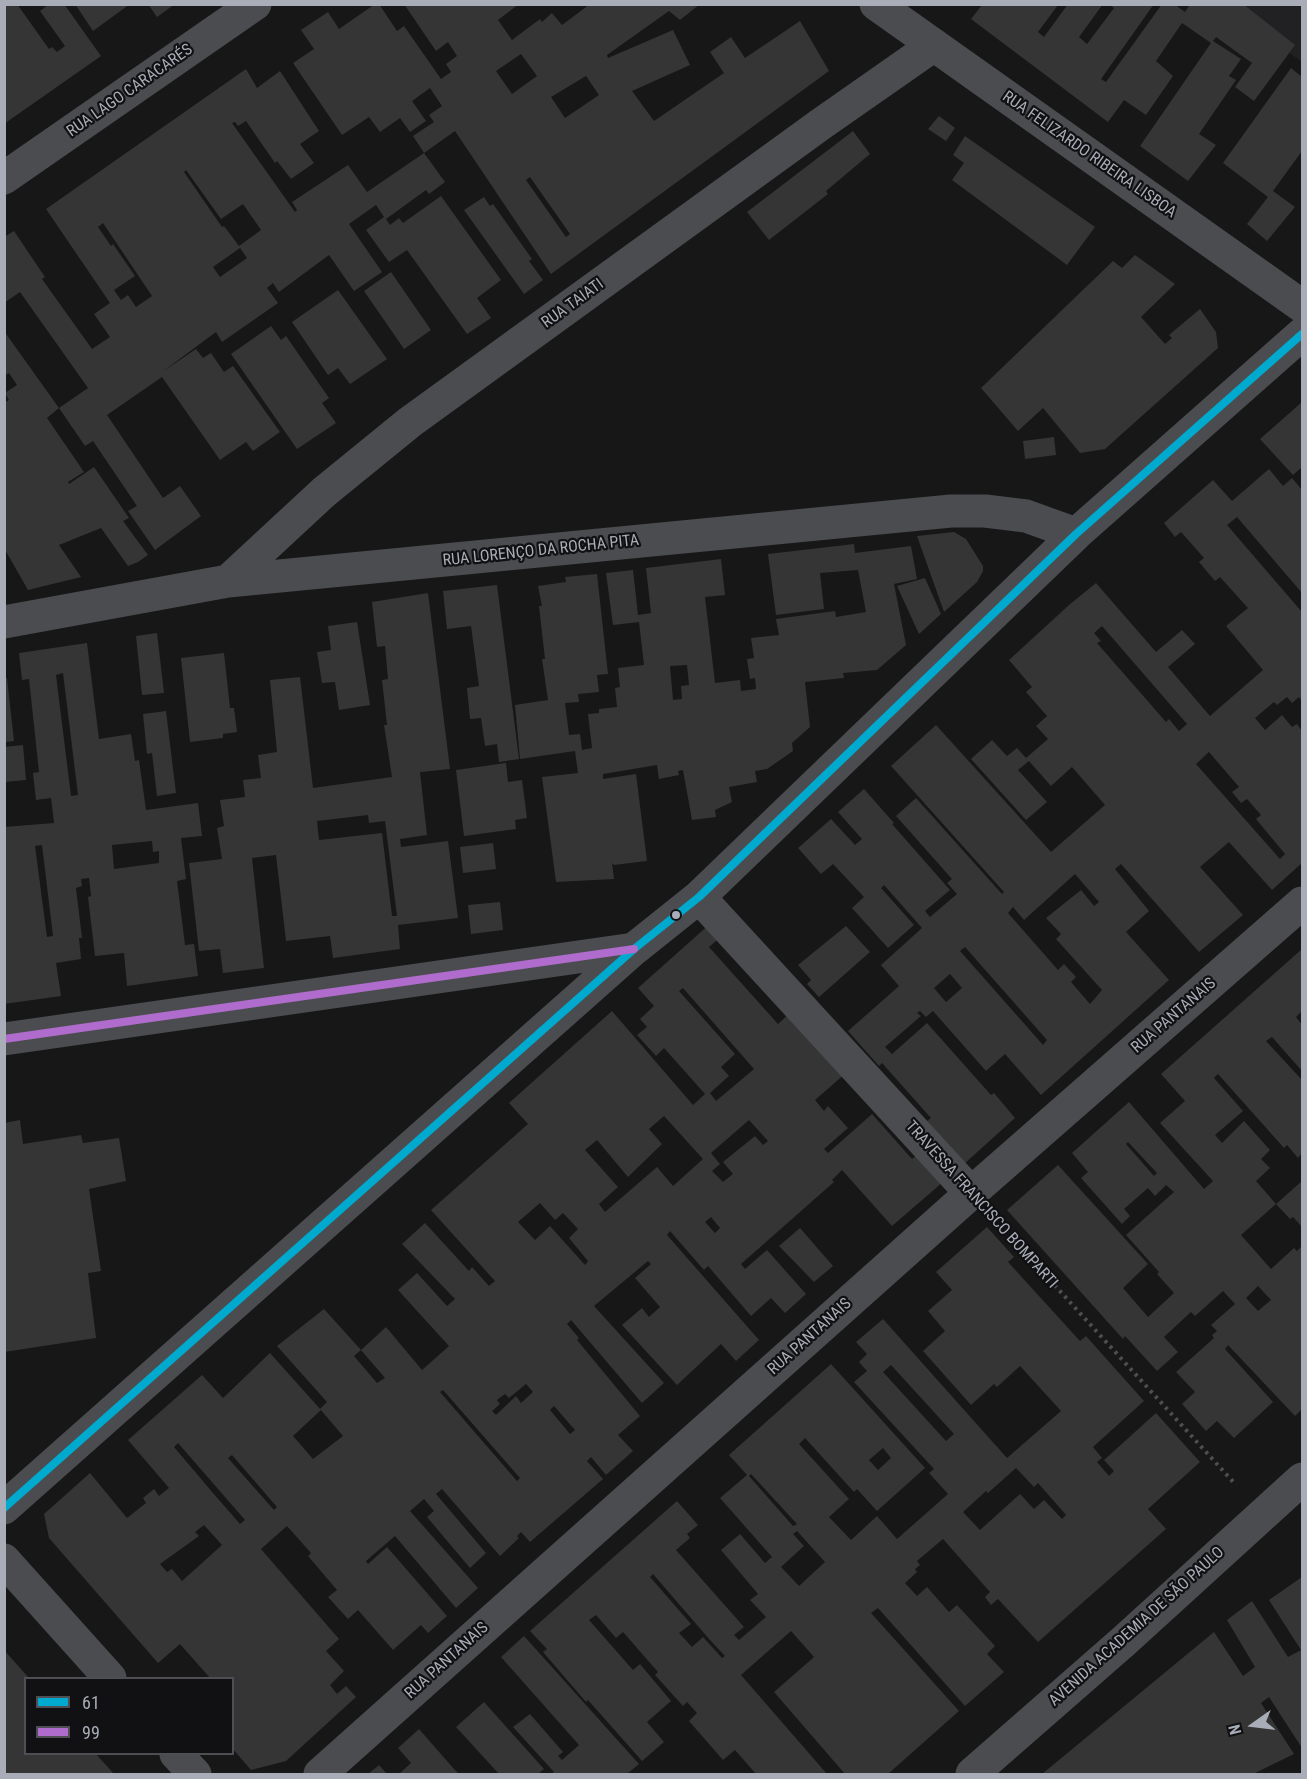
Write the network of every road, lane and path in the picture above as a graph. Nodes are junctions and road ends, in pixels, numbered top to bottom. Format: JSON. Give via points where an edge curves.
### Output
{"nodes":[{"id":1,"x":255,"y":4,"type":"edge"},
{"id":2,"x":876,"y":4,"type":"edge"},
{"id":3,"x":934,"y":45,"type":"junction"},
{"id":4,"x":4,"y":178,"type":"edge"},
{"id":5,"x":1302,"y":306,"type":"edge"},
{"id":6,"x":1302,"y":334,"type":"edge"},
{"id":7,"x":1076,"y":534,"type":"junction"},
{"id":8,"x":228,"y":581,"type":"junction"},
{"id":9,"x":4,"y":622,"type":"edge"},
{"id":10,"x":699,"y":897,"type":"junction"},
{"id":11,"x":1302,"y":903,"type":"edge"},
{"id":12,"x":634,"y":949,"type":"junction"},
{"id":13,"x":4,"y":1040,"type":"edge"},
{"id":14,"x":971,"y":1193,"type":"junction"},
{"id":15,"x":1302,"y":1479,"type":"edge"},
{"id":16,"x":4,"y":1508,"type":"edge"},
{"id":17,"x":1263,"y":1514,"type":"junction"},
{"id":18,"x":4,"y":1560,"type":"edge"},
{"id":19,"x":109,"y":1677,"type":"edge"},
{"id":20,"x":177,"y":1755,"type":"edge"},
{"id":21,"x":195,"y":1774,"type":"edge"},
{"id":22,"x":320,"y":1774,"type":"edge"},
{"id":23,"x":972,"y":1774,"type":"edge"}],
"edges":[{"from":1,"to":4,"type":"street","name":"RUA LAGO CARACARÉS"},
{"from":2,"to":3,"type":"street","name":"RUA FELIZARDO RIBEIRA LISBOA"},
{"from":3,"to":5,"type":"street","name":"RUA FELIZARDO RIBEIRA LISBOA"},
{"from":3,"to":8,"type":"street","name":"RUA TAIATI","via":[[410,422],[324,492]]},
{"from":6,"to":7,"type":"street"},
{"from":7,"to":8,"type":"street","name":"RUA LORENÇO DA ROCHA PITA","via":[[1026,516],[951,511]]},
{"from":7,"to":10,"type":"street"},
{"from":8,"to":9,"type":"street","name":"RUA LORENÇO DA ROCHA PITA"},
{"from":10,"to":12,"type":"street"},
{"from":10,"to":14,"type":"street","name":"TRAVESSA FRANCISCO BOMPARTI"},
{"from":11,"to":14,"type":"street","name":"RUA PANTANAIS"},
{"from":12,"to":13,"type":"street"},
{"from":12,"to":16,"type":"street"},
{"from":14,"to":17,"type":"path","name":"TRAVESSA FRANCISCO BOMPARTI"},
{"from":14,"to":22,"type":"street","name":"RUA PANTANAIS"},
{"from":15,"to":17,"type":"street","name":"AVENIDA ACADEMIA DE SÃO PAULO"},
{"from":17,"to":23,"type":"street","name":"AVENIDA ACADEMIA DE SÃO PAULO"},
{"from":18,"to":19,"type":"street"},
{"from":20,"to":21,"type":"street"}]}
